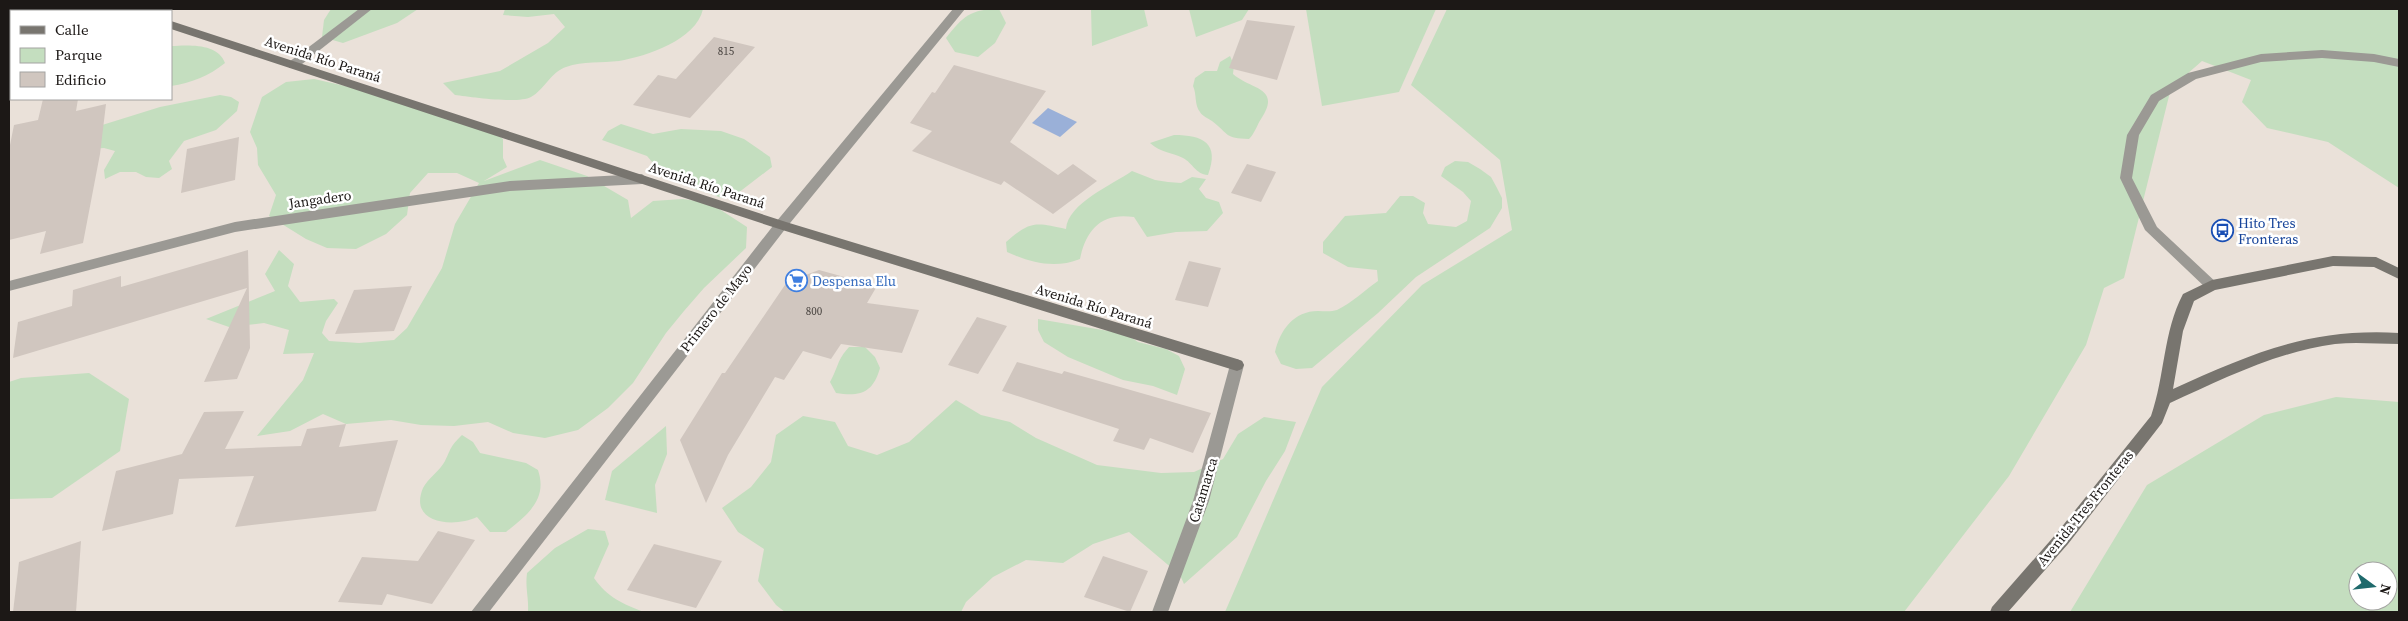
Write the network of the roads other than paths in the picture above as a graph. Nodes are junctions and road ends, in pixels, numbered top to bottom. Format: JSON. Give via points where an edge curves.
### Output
{"nodes":[{"id":1,"x":366,"y":9,"type":"edge"},
{"id":2,"x":959,"y":9,"type":"edge"},
{"id":3,"x":172,"y":25,"type":"edge"},
{"id":4,"x":2399,"y":63,"type":"edge"},
{"id":5,"x":293,"y":65,"type":"junction"},
{"id":6,"x":642,"y":179,"type":"junction"},
{"id":7,"x":781,"y":225,"type":"junction"},
{"id":8,"x":2399,"y":274,"type":"edge"},
{"id":9,"x":2212,"y":284,"type":"junction"},
{"id":10,"x":9,"y":286,"type":"edge"},
{"id":11,"x":2399,"y":339,"type":"edge"},
{"id":12,"x":1237,"y":365,"type":"joint"},
{"id":13,"x":2164,"y":399,"type":"junction"},
{"id":14,"x":478,"y":612,"type":"edge"},
{"id":15,"x":1160,"y":612,"type":"edge"},
{"id":16,"x":1998,"y":612,"type":"edge"}],
"edges":[{"from":1,"to":5,"type":"street"},
{"from":2,"to":7,"type":"street","name":"Primero de Mayo"},
{"from":3,"to":5,"type":"main road","name":"Avenida Río Paraná"},
{"from":4,"to":9,"type":"street","via":[[2322,54],[2261,58],[2192,76],[2156,98],[2133,135],[2126,178],[2152,230]]},
{"from":5,"to":6,"type":"main road","name":"Avenida Río Paraná"},
{"from":6,"to":7,"type":"main road","name":"Avenida Río Paraná"},
{"from":6,"to":10,"type":"street","name":"Jangadero","via":[[510,186],[235,227]]},
{"from":7,"to":12,"type":"main road","name":"Avenida Río Paraná"},
{"from":7,"to":14,"type":"street","name":"Primero de Mayo"},
{"from":8,"to":9,"type":"main road","name":"Avenida Tres Fronteras","via":[[2376,262],[2333,261]]},
{"from":9,"to":13,"type":"main road","name":"Avenida Tres Fronteras","via":[[2188,298],[2176,331]]},
{"from":11,"to":13,"type":"main road","via":[[2373,336],[2320,339],[2270,353]]},
{"from":12,"to":15,"type":"street","name":"Catamarca","via":[[1201,501]]},
{"from":13,"to":16,"type":"main road","name":"Avenida Tres Fronteras","via":[[2157,418],[2062,539]]}]}
